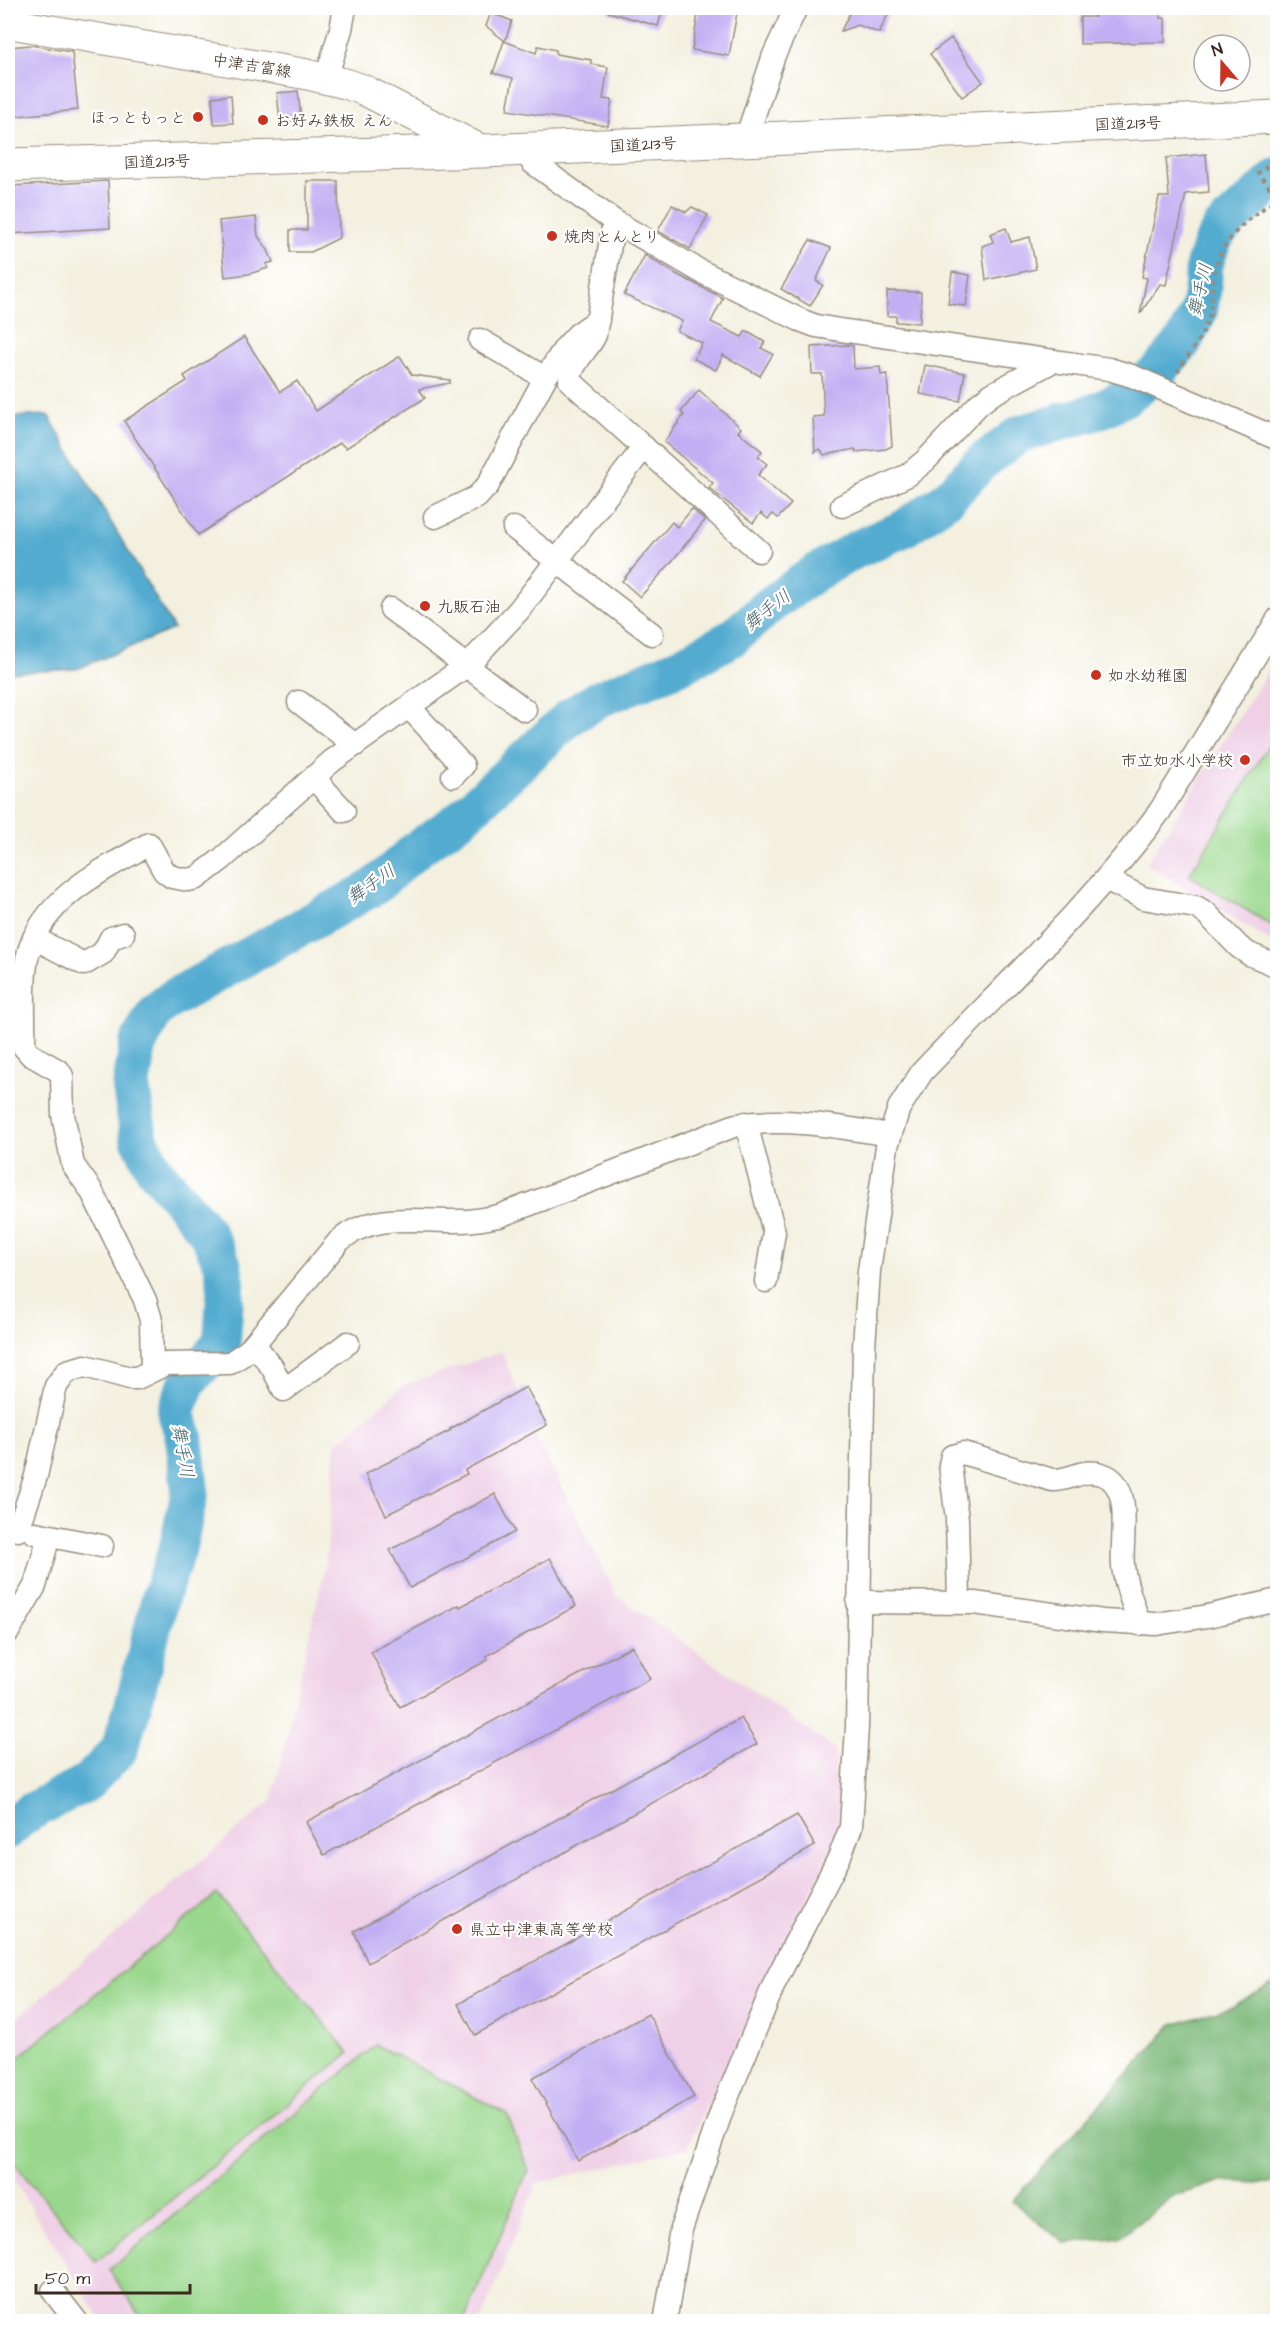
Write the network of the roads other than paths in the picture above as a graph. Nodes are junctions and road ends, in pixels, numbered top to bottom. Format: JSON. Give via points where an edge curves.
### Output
{"nodes":[{"id":1,"x":345,"y":8,"type":"edge"},
{"id":2,"x":796,"y":8,"type":"edge"},
{"id":3,"x":8,"y":24,"type":"edge"},
{"id":4,"x":326,"y":79,"type":"junction"},
{"id":5,"x":1278,"y":117,"type":"edge"},
{"id":6,"x":746,"y":139,"type":"junction"},
{"id":7,"x":526,"y":149,"type":"junction"},
{"id":8,"x":483,"y":151,"type":"junction"},
{"id":9,"x":8,"y":165,"type":"edge"},
{"id":10,"x":614,"y":221,"type":"junction"},
{"id":11,"x":598,"y":320,"type":"junction"},
{"id":12,"x":480,"y":340,"type":"dead end"},
{"id":13,"x":1053,"y":361,"type":"junction"},
{"id":14,"x":545,"y":378,"type":"junction"},
{"id":15,"x":1278,"y":439,"type":"edge"},
{"id":16,"x":644,"y":447,"type":"junction"},
{"id":17,"x":842,"y":506,"type":"dead end"},
{"id":18,"x":435,"y":517,"type":"dead end"},
{"id":19,"x":514,"y":528,"type":"dead end"},
{"id":20,"x":759,"y":550,"type":"dead end"},
{"id":21,"x":558,"y":561,"type":"junction"},
{"id":22,"x":391,"y":609,"type":"dead end"},
{"id":23,"x":1278,"y":619,"type":"edge"},
{"id":24,"x":652,"y":634,"type":"dead end"},
{"id":25,"x":466,"y":666,"type":"junction"},
{"id":26,"x":298,"y":702,"type":"dead end"},
{"id":27,"x":409,"y":707,"type":"junction"},
{"id":28,"x":525,"y":710,"type":"dead end"},
{"id":29,"x":355,"y":745,"type":"junction"},
{"id":30,"x":453,"y":776,"type":"dead end"},
{"id":31,"x":314,"y":778,"type":"junction"},
{"id":32,"x":344,"y":811,"type":"dead end"},
{"id":33,"x":1106,"y":879,"type":"junction"},
{"id":34,"x":123,"y":934,"type":"dead end"},
{"id":35,"x":34,"y":938,"type":"junction"},
{"id":36,"x":1278,"y":966,"type":"edge"},
{"id":37,"x":746,"y":1123,"type":"junction"},
{"id":38,"x":890,"y":1135,"type":"junction"},
{"id":39,"x":766,"y":1281,"type":"dead end"},
{"id":40,"x":348,"y":1343,"type":"dead end"},
{"id":41,"x":254,"y":1344,"type":"junction"},
{"id":42,"x":152,"y":1369,"type":"junction"},
{"id":43,"x":13,"y":1529,"type":"edge"},
{"id":44,"x":49,"y":1536,"type":"junction"},
{"id":45,"x":102,"y":1546,"type":"dead end"},
{"id":46,"x":1278,"y":1600,"type":"edge"},
{"id":47,"x":858,"y":1602,"type":"junction"},
{"id":48,"x":959,"y":1602,"type":"junction"},
{"id":49,"x":1140,"y":1624,"type":"junction"},
{"id":50,"x":8,"y":1632,"type":"edge"},
{"id":51,"x":53,"y":2290,"type":"dead end"},
{"id":52,"x":77,"y":2322,"type":"edge"},
{"id":53,"x":665,"y":2322,"type":"edge"}],
"edges":[{"from":1,"to":4,"type":"street"},
{"from":2,"to":6,"type":"street","via":[[774,55]]},
{"from":3,"to":4,"type":"main road","name":"中津吉富線"},
{"from":4,"to":8,"type":"main road","name":"中津吉富線","via":[[385,100]]},
{"from":5,"to":6,"type":"highway","name":"国道213号"},
{"from":6,"to":7,"type":"highway","name":"国道213号"},
{"from":7,"to":8,"type":"highway","name":"国道213号"},
{"from":7,"to":10,"type":"street","via":[[532,162]]},
{"from":8,"to":9,"type":"highway","name":"国道213号"},
{"from":10,"to":11,"type":"street"},
{"from":10,"to":13,"type":"street","via":[[700,271],[816,326]]},
{"from":11,"to":14,"type":"street","via":[[565,348]]},
{"from":11,"to":16,"type":"street","via":[[593,341],[573,368],[570,381]]},
{"from":12,"to":14,"type":"street"},
{"from":13,"to":15,"type":"street","via":[[1109,369]]},
{"from":13,"to":17,"type":"street","via":[[979,404],[908,475]]},
{"from":14,"to":18,"type":"street","via":[[488,485],[477,497]]},
{"from":16,"to":20,"type":"street"},
{"from":16,"to":21,"type":"street"},
{"from":19,"to":21,"type":"street"},
{"from":21,"to":24,"type":"street"},
{"from":21,"to":25,"type":"street"},
{"from":22,"to":25,"type":"street"},
{"from":23,"to":33,"type":"street","via":[[1160,811]]},
{"from":25,"to":27,"type":"street"},
{"from":25,"to":28,"type":"street"},
{"from":26,"to":29,"type":"street"},
{"from":27,"to":29,"type":"street"},
{"from":27,"to":30,"type":"street","via":[[463,766]]},
{"from":29,"to":31,"type":"street"},
{"from":31,"to":32,"type":"street"},
{"from":31,"to":35,"type":"street","via":[[197,878],[172,877],[164,871],[149,844],[81,884],[51,911]]},
{"from":33,"to":36,"type":"street","via":[[1143,898],[1196,907],[1239,947]]},
{"from":33,"to":38,"type":"street","via":[[922,1072],[899,1108]]},
{"from":34,"to":35,"type":"street","via":[[111,938],[103,953],[84,964]]},
{"from":35,"to":42,"type":"street","via":[[26,968],[24,1047],[62,1076],[63,1115],[73,1165],[91,1190],[145,1300],[151,1320]]},
{"from":37,"to":38,"type":"street","via":[[816,1123]]},
{"from":37,"to":39,"type":"street","via":[[774,1232]]},
{"from":37,"to":41,"type":"street","via":[[499,1216],[364,1225],[339,1241]]},
{"from":38,"to":47,"type":"street","via":[[869,1271]]},
{"from":40,"to":41,"type":"street","via":[[284,1390]]},
{"from":41,"to":42,"type":"street","via":[[230,1364],[166,1364]]},
{"from":42,"to":43,"type":"street","via":[[145,1376],[130,1378],[86,1365],[61,1377],[36,1476]]},
{"from":43,"to":44,"type":"street"},
{"from":44,"to":45,"type":"street"},
{"from":44,"to":50,"type":"street","via":[[35,1586]]},
{"from":46,"to":49,"type":"street","via":[[1175,1622]]},
{"from":47,"to":48,"type":"street"},
{"from":47,"to":53,"type":"street","via":[[851,1827],[775,1982],[715,2130],[681,2229]]},
{"from":48,"to":49,"type":"street"},
{"from":48,"to":49,"type":"street","via":[[957,1519],[950,1465],[952,1456],[963,1453],[1052,1480],[1094,1472],[1110,1477],[1123,1501],[1122,1563]]},
{"from":51,"to":52,"type":"street"}]}
